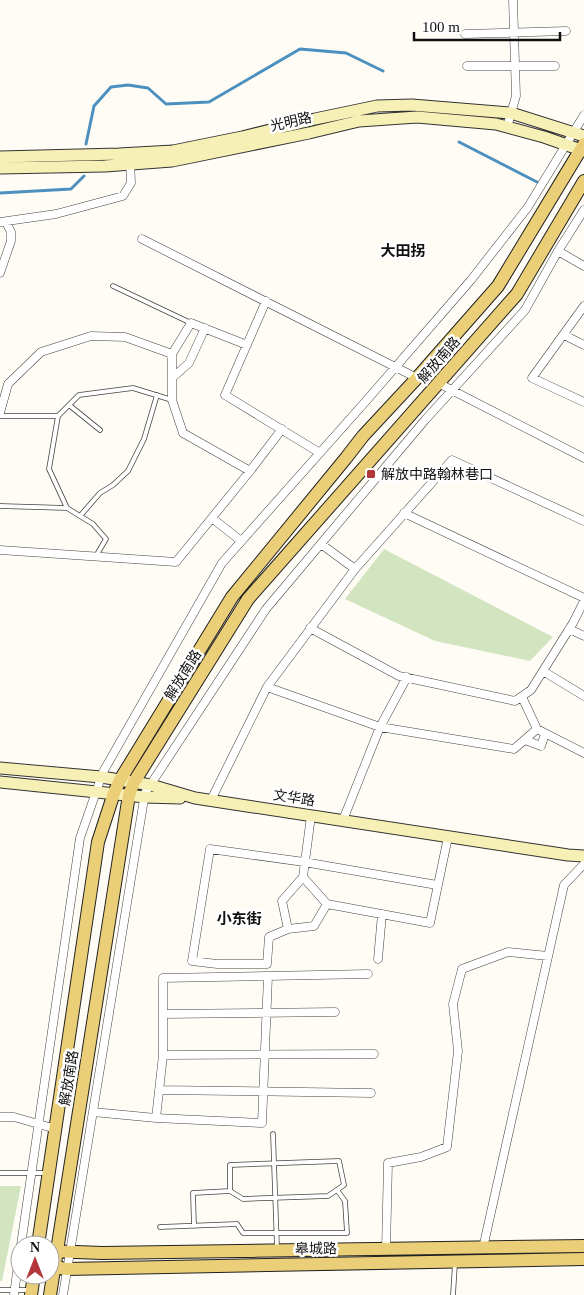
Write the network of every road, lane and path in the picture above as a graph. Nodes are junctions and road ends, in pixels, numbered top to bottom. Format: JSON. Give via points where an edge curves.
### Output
{"nodes":[{"id":1,"x":513,"y":0,"type":"edge"},
{"id":2,"x":566,"y":31,"type":"dead end"},
{"id":3,"x":514,"y":32,"type":"junction"},
{"id":4,"x":465,"y":34,"type":"dead end"},
{"id":5,"x":467,"y":66,"type":"dead end"},
{"id":6,"x":515,"y":66,"type":"junction"},
{"id":7,"x":555,"y":66,"type":"dead end"},
{"id":8,"x":510,"y":113,"type":"junction"},
{"id":9,"x":584,"y":115,"type":"edge"},
{"id":10,"x":507,"y":127,"type":"junction"},
{"id":11,"x":579,"y":134,"type":"edge"},
{"id":12,"x":566,"y":145,"type":"junction"},
{"id":13,"x":583,"y":149,"type":"edge"},
{"id":14,"x":0,"y":157,"type":"edge"},
{"id":15,"x":130,"y":159,"type":"junction"},
{"id":16,"x":0,"y":168,"type":"edge"},
{"id":17,"x":584,"y":181,"type":"edge"},
{"id":18,"x":584,"y":210,"type":"edge"},
{"id":19,"x":3,"y":222,"type":"edge"},
{"id":20,"x":142,"y":239,"type":"dead end"},
{"id":21,"x":558,"y":251,"type":"junction"},
{"id":22,"x":584,"y":266,"type":"edge"},
{"id":23,"x":0,"y":273,"type":"edge"},
{"id":24,"x":113,"y":286,"type":"dead end"},
{"id":25,"x":266,"y":301,"type":"junction"},
{"id":26,"x":584,"y":306,"type":"edge"},
{"id":27,"x":191,"y":322,"type":"junction"},
{"id":28,"x":206,"y":328,"type":"junction"},
{"id":29,"x":564,"y":335,"type":"junction"},
{"id":30,"x":247,"y":345,"type":"junction"},
{"id":31,"x":584,"y":345,"type":"edge"},
{"id":32,"x":172,"y":354,"type":"junction"},
{"id":33,"x":395,"y":368,"type":"junction"},
{"id":34,"x":172,"y":378,"type":"junction"},
{"id":35,"x":417,"y":378,"type":"junction"},
{"id":36,"x":438,"y":383,"type":"junction"},
{"id":37,"x":452,"y":390,"type":"junction"},
{"id":38,"x":157,"y":395,"type":"junction"},
{"id":39,"x":172,"y":400,"type":"junction"},
{"id":40,"x":584,"y":402,"type":"edge"},
{"id":41,"x":69,"y":405,"type":"junction"},
{"id":42,"x":0,"y":414,"type":"edge"},
{"id":43,"x":58,"y":416,"type":"junction"},
{"id":44,"x":100,"y":430,"type":"dead end"},
{"id":45,"x":282,"y":430,"type":"junction"},
{"id":46,"x":320,"y":453,"type":"junction"},
{"id":47,"x":584,"y":458,"type":"edge"},
{"id":48,"x":250,"y":470,"type":"junction"},
{"id":49,"x":0,"y":506,"type":"edge"},
{"id":50,"x":67,"y":508,"type":"junction"},
{"id":51,"x":404,"y":513,"type":"junction"},
{"id":52,"x":80,"y":516,"type":"junction"},
{"id":53,"x":212,"y":518,"type":"junction"},
{"id":54,"x":584,"y":521,"type":"edge"},
{"id":55,"x":241,"y":541,"type":"junction"},
{"id":56,"x":321,"y":544,"type":"junction"},
{"id":57,"x":0,"y":550,"type":"edge"},
{"id":58,"x":96,"y":556,"type":"junction"},
{"id":59,"x":355,"y":569,"type":"junction"},
{"id":60,"x":584,"y":599,"type":"edge"},
{"id":61,"x":310,"y":628,"type":"junction"},
{"id":62,"x":569,"y":629,"type":"junction"},
{"id":63,"x":584,"y":636,"type":"edge"},
{"id":64,"x":543,"y":671,"type":"junction"},
{"id":65,"x":407,"y":677,"type":"junction"},
{"id":66,"x":267,"y":687,"type":"junction"},
{"id":67,"x":522,"y":696,"type":"junction"},
{"id":68,"x":584,"y":696,"type":"edge"},
{"id":69,"x":380,"y":727,"type":"junction"},
{"id":70,"x":537,"y":729,"type":"junction"},
{"id":71,"x":545,"y":734,"type":"junction"},
{"id":72,"x":525,"y":740,"type":"junction"},
{"id":73,"x":584,"y":753,"type":"edge"},
{"id":74,"x":0,"y":768,"type":"edge"},
{"id":75,"x":101,"y":777,"type":"junction"},
{"id":76,"x":120,"y":780,"type":"junction"},
{"id":77,"x":0,"y":782,"type":"edge"},
{"id":78,"x":134,"y":782,"type":"junction"},
{"id":79,"x":151,"y":785,"type":"junction"},
{"id":80,"x":96,"y":791,"type":"junction"},
{"id":81,"x":114,"y":793,"type":"junction"},
{"id":82,"x":129,"y":795,"type":"junction"},
{"id":83,"x":145,"y":797,"type":"junction"},
{"id":84,"x":195,"y":798,"type":"junction"},
{"id":85,"x":211,"y":800,"type":"junction"},
{"id":86,"x":311,"y":816,"type":"junction"},
{"id":87,"x":343,"y":820,"type":"junction"},
{"id":88,"x":448,"y":837,"type":"junction"},
{"id":89,"x":584,"y":856,"type":"edge"},
{"id":90,"x":304,"y":862,"type":"junction"},
{"id":91,"x":584,"y":864,"type":"edge"},
{"id":92,"x":303,"y":877,"type":"junction"},
{"id":93,"x":438,"y":885,"type":"junction"},
{"id":94,"x":327,"y":904,"type":"junction"},
{"id":95,"x":382,"y":914,"type":"junction"},
{"id":96,"x":288,"y":929,"type":"junction"},
{"id":97,"x":548,"y":956,"type":"junction"},
{"id":98,"x":378,"y":959,"type":"dead end"},
{"id":99,"x":368,"y":974,"type":"dead end"},
{"id":100,"x":268,"y":976,"type":"junction"},
{"id":101,"x":335,"y":1012,"type":"dead end"},
{"id":102,"x":266,"y":1013,"type":"junction"},
{"id":103,"x":162,"y":1014,"type":"junction"},
{"id":104,"x":374,"y":1054,"type":"dead end"},
{"id":105,"x":162,"y":1055,"type":"junction"},
{"id":106,"x":159,"y":1090,"type":"junction"},
{"id":107,"x":371,"y":1093,"type":"dead end"},
{"id":108,"x":93,"y":1112,"type":"junction"},
{"id":109,"x":0,"y":1117,"type":"edge"},
{"id":110,"x":156,"y":1118,"type":"junction"},
{"id":111,"x":38,"y":1124,"type":"junction"},
{"id":112,"x":56,"y":1129,"type":"junction"},
{"id":113,"x":273,"y":1134,"type":"dead end"},
{"id":114,"x":0,"y":1173,"type":"edge"},
{"id":115,"x":31,"y":1174,"type":"junction"},
{"id":116,"x":49,"y":1174,"type":"junction"},
{"id":117,"x":337,"y":1190,"type":"junction"},
{"id":118,"x":230,"y":1191,"type":"junction"},
{"id":119,"x":194,"y":1226,"type":"junction"},
{"id":120,"x":160,"y":1228,"type":"dead end"},
{"id":121,"x":22,"y":1235,"type":"edge"},
{"id":122,"x":40,"y":1235,"type":"edge"},
{"id":123,"x":56,"y":1235,"type":"edge"},
{"id":124,"x":584,"y":1246,"type":"edge"},
{"id":125,"x":484,"y":1248,"type":"junction"},
{"id":126,"x":386,"y":1249,"type":"junction"},
{"id":127,"x":278,"y":1250,"type":"junction"},
{"id":128,"x":60,"y":1251,"type":"edge"},
{"id":129,"x":70,"y":1252,"type":"junction"},
{"id":130,"x":584,"y":1259,"type":"edge"},
{"id":131,"x":455,"y":1260,"type":"junction"},
{"id":132,"x":60,"y":1264,"type":"edge"},
{"id":133,"x":60,"y":1267,"type":"edge"},
{"id":134,"x":60,"y":1281,"type":"edge"},
{"id":135,"x":0,"y":1290,"type":"edge"},
{"id":136,"x":14,"y":1293,"type":"edge"},
{"id":137,"x":31,"y":1293,"type":"edge"},
{"id":138,"x":63,"y":1295,"type":"edge"},
{"id":139,"x":453,"y":1295,"type":"edge"}],
"edges":[{"from":1,"to":3,"type":"street"},
{"from":2,"to":3,"type":"street"},
{"from":3,"to":4,"type":"street"},
{"from":3,"to":6,"type":"street"},
{"from":5,"to":6,"type":"street"},
{"from":6,"to":7,"type":"street"},
{"from":6,"to":8,"type":"street","via":[[516,96]]},
{"from":8,"to":10,"type":"street"},
{"from":8,"to":11,"type":"street","name":"光明路"},
{"from":8,"to":15,"type":"street","name":"光明路","via":[[412,104],[377,106]]},
{"from":9,"to":11,"type":"street"},
{"from":10,"to":12,"type":"street","name":"光明路"},
{"from":10,"to":15,"type":"street","name":"光明路","via":[[417,116],[359,121],[172,161]]},
{"from":11,"to":12,"type":"street"},
{"from":12,"to":13,"type":"street","name":"光明路"},
{"from":12,"to":33,"type":"street","via":[[528,207],[471,280]]},
{"from":13,"to":35,"type":"main road","name":"解放南路","via":[[498,286]]},
{"from":14,"to":15,"type":"street","name":"光明路"},
{"from":15,"to":16,"type":"street","name":"光明路"},
{"from":15,"to":19,"type":"street","via":[[130,183],[123,196],[56,214]]},
{"from":17,"to":36,"type":"main road","name":"解放南路","via":[[517,294]]},
{"from":18,"to":21,"type":"street"},
{"from":19,"to":23,"type":"street","via":[[11,232],[11,241]]},
{"from":20,"to":25,"type":"street"},
{"from":21,"to":22,"type":"street"},
{"from":21,"to":37,"type":"street","via":[[525,310]]},
{"from":24,"to":27,"type":"lane"},
{"from":25,"to":30,"type":"street"},
{"from":25,"to":33,"type":"street"},
{"from":26,"to":29,"type":"street"},
{"from":27,"to":28,"type":"street"},
{"from":27,"to":32,"type":"street"},
{"from":28,"to":30,"type":"street"},
{"from":28,"to":34,"type":"street","via":[[189,363]]},
{"from":29,"to":31,"type":"street"},
{"from":29,"to":40,"type":"street","via":[[532,378]]},
{"from":30,"to":45,"type":"street","via":[[226,395]]},
{"from":32,"to":34,"type":"street"},
{"from":32,"to":42,"type":"street","via":[[125,337],[91,336],[41,352],[8,384]]},
{"from":33,"to":35,"type":"street"},
{"from":33,"to":46,"type":"street"},
{"from":34,"to":39,"type":"street"},
{"from":35,"to":76,"type":"main road","name":"解放南路","via":[[362,436],[232,596]]},
{"from":36,"to":37,"type":"street"},
{"from":36,"to":78,"type":"main road","name":"解放南路","via":[[248,599]]},
{"from":37,"to":47,"type":"street"},
{"from":37,"to":56,"type":"street"},
{"from":38,"to":39,"type":"lane"},
{"from":38,"to":41,"type":"lane","via":[[133,388],[79,395]]},
{"from":38,"to":52,"type":"lane","via":[[144,439],[128,471],[100,493]]},
{"from":39,"to":48,"type":"street","via":[[183,433]]},
{"from":41,"to":43,"type":"lane"},
{"from":41,"to":44,"type":"lane"},
{"from":42,"to":43,"type":"lane"},
{"from":43,"to":50,"type":"lane","via":[[49,469]]},
{"from":45,"to":46,"type":"street"},
{"from":45,"to":48,"type":"street"},
{"from":46,"to":55,"type":"street"},
{"from":48,"to":53,"type":"street"},
{"from":49,"to":50,"type":"lane"},
{"from":50,"to":52,"type":"lane"},
{"from":51,"to":54,"type":"street","via":[[452,460]]},
{"from":51,"to":59,"type":"street"},
{"from":51,"to":60,"type":"street"},
{"from":52,"to":58,"type":"lane","via":[[106,540]]},
{"from":53,"to":55,"type":"street"},
{"from":53,"to":58,"type":"street","via":[[176,562]]},
{"from":55,"to":75,"type":"street","via":[[222,563]]},
{"from":56,"to":59,"type":"street"},
{"from":56,"to":79,"type":"street","via":[[266,610]]},
{"from":57,"to":58,"type":"street"},
{"from":59,"to":61,"type":"street"},
{"from":60,"to":62,"type":"street"},
{"from":61,"to":65,"type":"street","via":[[399,676]]},
{"from":61,"to":66,"type":"street"},
{"from":62,"to":63,"type":"street"},
{"from":62,"to":64,"type":"street"},
{"from":64,"to":67,"type":"street","via":[[531,690]]},
{"from":64,"to":68,"type":"street"},
{"from":65,"to":67,"type":"street","via":[[515,701]]},
{"from":65,"to":69,"type":"street"},
{"from":66,"to":69,"type":"street"},
{"from":66,"to":85,"type":"street"},
{"from":67,"to":70,"type":"street"},
{"from":69,"to":72,"type":"street","via":[[514,749]]},
{"from":69,"to":87,"type":"street"},
{"from":70,"to":71,"type":"street"},
{"from":70,"to":72,"type":"street"},
{"from":71,"to":72,"type":"street","via":[[541,746]]},
{"from":71,"to":73,"type":"street"},
{"from":74,"to":75,"type":"street","name":"文华路"},
{"from":75,"to":76,"type":"street","name":"文华路"},
{"from":75,"to":80,"type":"street"},
{"from":76,"to":78,"type":"street","name":"文华路"},
{"from":76,"to":81,"type":"main road","name":"解放南路"},
{"from":77,"to":80,"type":"street"},
{"from":78,"to":79,"type":"street","name":"文华路"},
{"from":78,"to":82,"type":"main road","name":"解放南路"},
{"from":79,"to":83,"type":"street"},
{"from":79,"to":84,"type":"street","name":"文华路"},
{"from":80,"to":81,"type":"street"},
{"from":80,"to":111,"type":"street","via":[[80,838]]},
{"from":81,"to":82,"type":"street"},
{"from":81,"to":112,"type":"main road","name":"解放南路","via":[[98,842]]},
{"from":82,"to":83,"type":"street"},
{"from":82,"to":123,"type":"main road","name":"解放南路"},
{"from":83,"to":84,"type":"street"},
{"from":83,"to":108,"type":"street"},
{"from":84,"to":85,"type":"street","name":"文华路"},
{"from":85,"to":86,"type":"street","name":"文华路"},
{"from":86,"to":87,"type":"street","name":"文华路"},
{"from":86,"to":90,"type":"street"},
{"from":87,"to":88,"type":"street","name":"文华路"},
{"from":88,"to":89,"type":"street","name":"文华路"},
{"from":88,"to":93,"type":"street"},
{"from":90,"to":92,"type":"street"},
{"from":90,"to":93,"type":"street"},
{"from":90,"to":96,"type":"street","via":[[210,849],[192,960],[217,964],[267,964],[269,937]]},
{"from":91,"to":97,"type":"street","via":[[564,885]]},
{"from":92,"to":94,"type":"street"},
{"from":92,"to":96,"type":"street","via":[[282,901]]},
{"from":93,"to":95,"type":"street","via":[[430,923]]},
{"from":94,"to":95,"type":"street"},
{"from":94,"to":96,"type":"street","via":[[314,926]]},
{"from":95,"to":98,"type":"street"},
{"from":97,"to":125,"type":"street"},
{"from":97,"to":126,"type":"street","via":[[508,952],[462,969],[453,1004],[458,1052],[447,1147],[420,1158],[388,1163]]},
{"from":99,"to":100,"type":"street"},
{"from":100,"to":102,"type":"street"},
{"from":100,"to":103,"type":"street","via":[[163,978]]},
{"from":101,"to":102,"type":"street"},
{"from":102,"to":103,"type":"street"},
{"from":102,"to":110,"type":"street","via":[[262,1123]]},
{"from":103,"to":105,"type":"street"},
{"from":104,"to":105,"type":"street"},
{"from":105,"to":106,"type":"street"},
{"from":106,"to":107,"type":"street"},
{"from":106,"to":110,"type":"street"},
{"from":108,"to":110,"type":"street"},
{"from":108,"to":129,"type":"street"},
{"from":109,"to":111,"type":"street","via":[[14,1117]]},
{"from":111,"to":112,"type":"street"},
{"from":111,"to":115,"type":"street"},
{"from":112,"to":116,"type":"main road","name":"解放南路"},
{"from":113,"to":127,"type":"lane"},
{"from":114,"to":115,"type":"lane"},
{"from":115,"to":116,"type":"lane"},
{"from":115,"to":121,"type":"street"},
{"from":116,"to":122,"type":"main road","name":"解放南路"},
{"from":117,"to":118,"type":"lane","via":[[328,1196],[243,1199]]},
{"from":117,"to":118,"type":"lane","via":[[344,1185],[340,1161],[230,1165]]},
{"from":117,"to":119,"type":"lane","via":[[345,1201],[347,1233],[243,1233],[237,1224]]},
{"from":118,"to":119,"type":"lane","via":[[193,1193]]},
{"from":119,"to":120,"type":"lane"},
{"from":124,"to":125,"type":"main road","name":"皋城路"},
{"from":125,"to":126,"type":"main road","name":"皋城路"},
{"from":126,"to":127,"type":"main road","name":"皋城路"},
{"from":127,"to":129,"type":"main road","name":"皋城路"},
{"from":128,"to":129,"type":"main road","name":"皋城路"},
{"from":129,"to":132,"type":"street"},
{"from":130,"to":131,"type":"main road","name":"皋城路"},
{"from":131,"to":133,"type":"main road","name":"皋城路"},
{"from":131,"to":139,"type":"lane"},
{"from":134,"to":138,"type":"street"},
{"from":135,"to":136,"type":"lane"},
{"from":136,"to":137,"type":"lane"}]}
